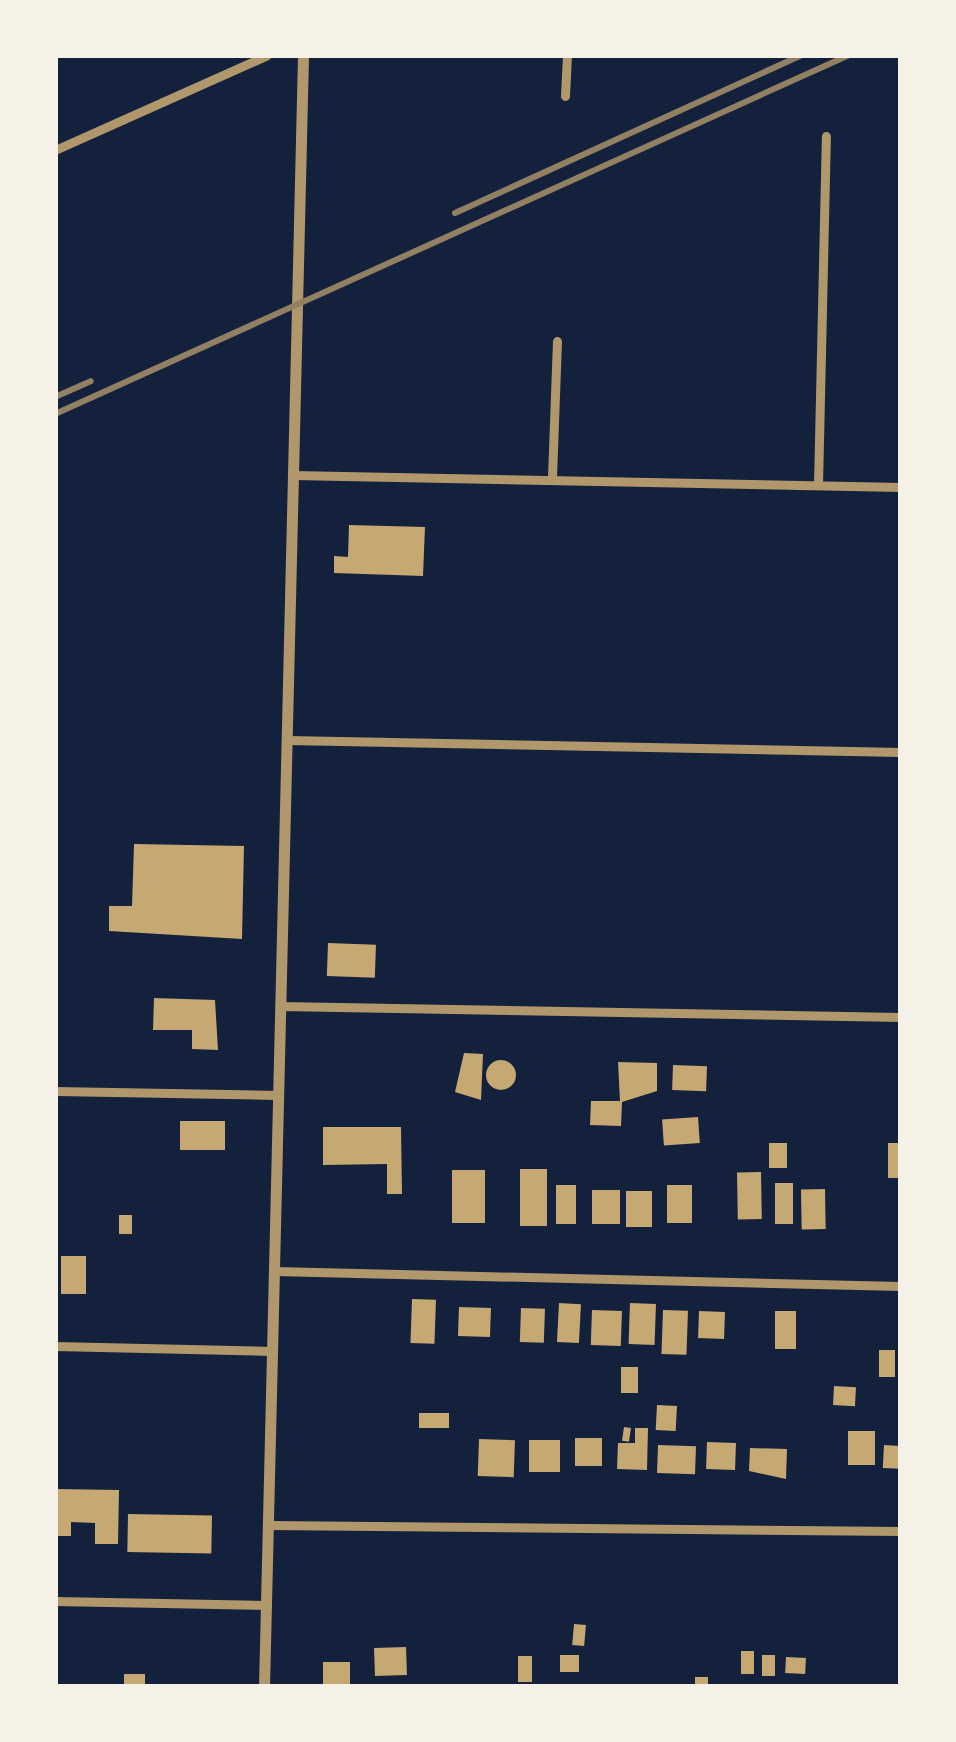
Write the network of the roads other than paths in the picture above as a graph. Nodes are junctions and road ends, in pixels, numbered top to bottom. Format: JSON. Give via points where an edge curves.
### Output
{"nodes":[{"id":1,"x":268,"y":55,"type":"edge"},
{"id":2,"x":303,"y":55,"type":"edge"},
{"id":3,"x":567,"y":55,"type":"edge"},
{"id":4,"x":565,"y":96,"type":"dead end"},
{"id":5,"x":826,"y":136,"type":"dead end"},
{"id":6,"x":55,"y":150,"type":"edge"},
{"id":7,"x":557,"y":341,"type":"dead end"},
{"id":8,"x":292,"y":474,"type":"junction"},
{"id":9,"x":552,"y":477,"type":"junction"},
{"id":10,"x":818,"y":485,"type":"junction"},
{"id":11,"x":901,"y":488,"type":"edge"},
{"id":12,"x":287,"y":740,"type":"junction"},
{"id":13,"x":901,"y":752,"type":"edge"},
{"id":14,"x":280,"y":1006,"type":"junction"},
{"id":15,"x":901,"y":1018,"type":"edge"},
{"id":16,"x":55,"y":1090,"type":"edge"},
{"id":17,"x":278,"y":1095,"type":"junction"},
{"id":18,"x":274,"y":1271,"type":"junction"},
{"id":19,"x":901,"y":1286,"type":"edge"},
{"id":20,"x":55,"y":1346,"type":"edge"},
{"id":21,"x":272,"y":1352,"type":"junction"},
{"id":22,"x":268,"y":1525,"type":"junction"},
{"id":23,"x":901,"y":1531,"type":"edge"},
{"id":24,"x":55,"y":1601,"type":"edge"},
{"id":25,"x":266,"y":1605,"type":"junction"},
{"id":26,"x":264,"y":1687,"type":"edge"}],
"edges":[{"from":1,"to":6,"type":"street"},
{"from":2,"to":8,"type":"street"},
{"from":3,"to":4,"type":"street"},
{"from":5,"to":10,"type":"street"},
{"from":7,"to":9,"type":"street"},
{"from":8,"to":9,"type":"street"},
{"from":8,"to":12,"type":"street"},
{"from":9,"to":10,"type":"street"},
{"from":10,"to":11,"type":"street"},
{"from":12,"to":13,"type":"street"},
{"from":12,"to":14,"type":"street"},
{"from":14,"to":15,"type":"street"},
{"from":14,"to":17,"type":"street"},
{"from":16,"to":17,"type":"street"},
{"from":17,"to":18,"type":"street"},
{"from":18,"to":19,"type":"street"},
{"from":18,"to":21,"type":"street"},
{"from":20,"to":21,"type":"street"},
{"from":21,"to":22,"type":"street"},
{"from":22,"to":23,"type":"street"},
{"from":22,"to":25,"type":"street"},
{"from":24,"to":25,"type":"street"},
{"from":25,"to":26,"type":"street"}]}
